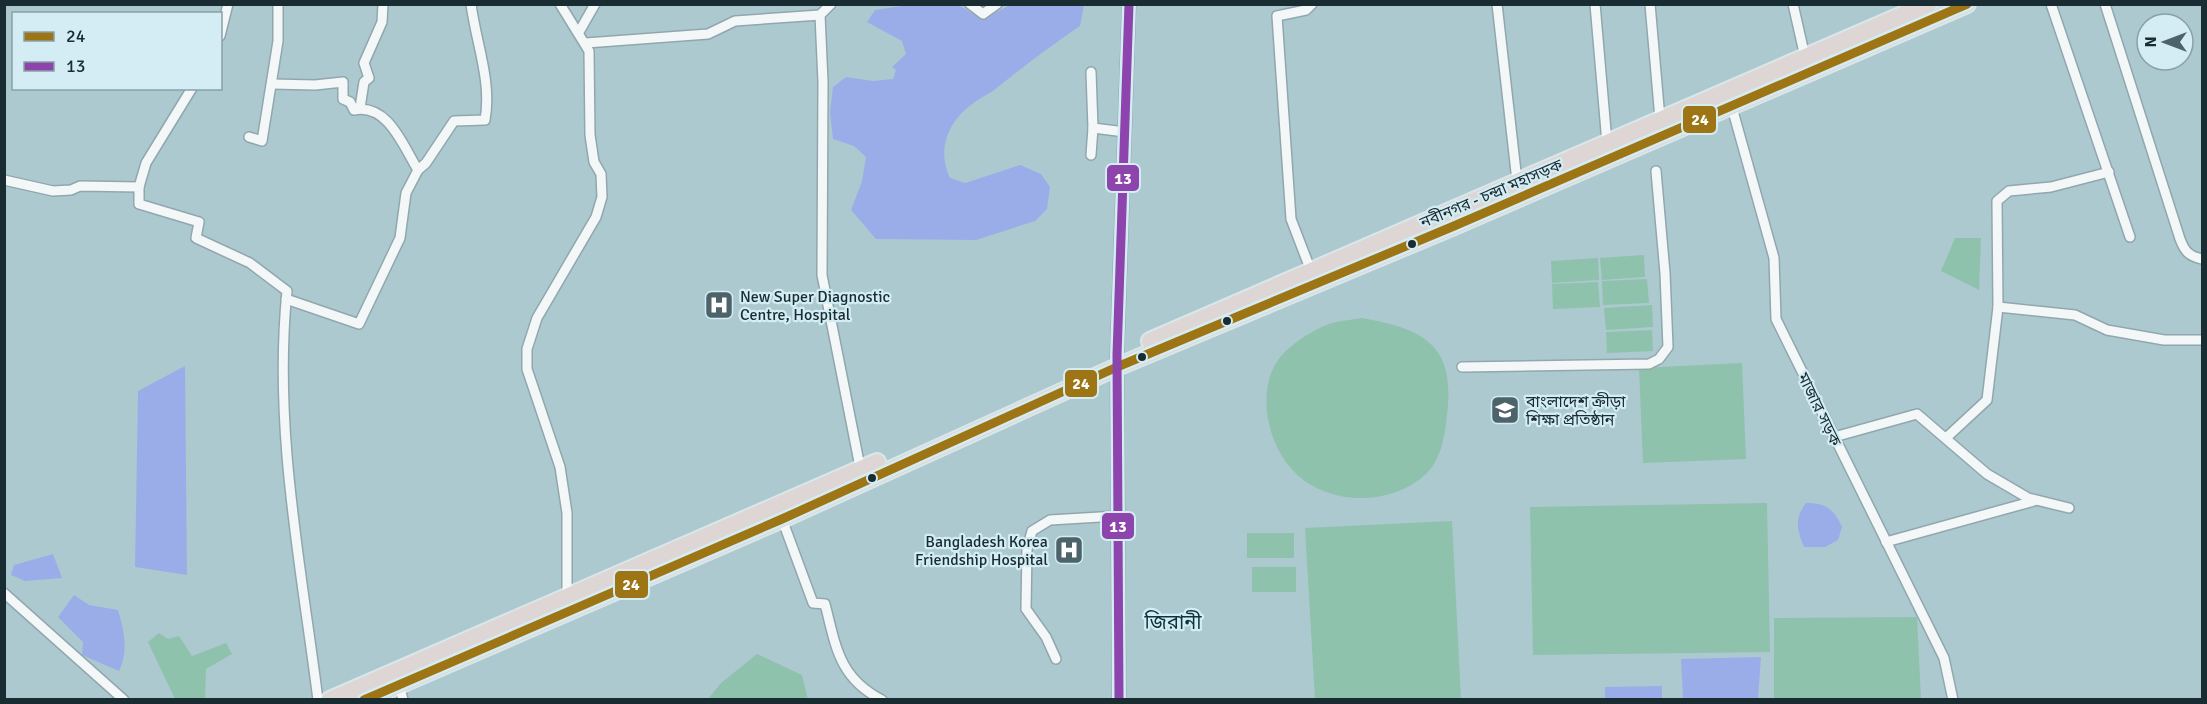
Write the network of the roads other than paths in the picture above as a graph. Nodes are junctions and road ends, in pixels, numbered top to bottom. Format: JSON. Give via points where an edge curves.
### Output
{"nodes":[{"id":1,"x":228,"y":4,"type":"edge"},
{"id":2,"x":278,"y":4,"type":"edge"},
{"id":3,"x":383,"y":4,"type":"edge"},
{"id":4,"x":471,"y":4,"type":"edge"},
{"id":5,"x":560,"y":4,"type":"edge"},
{"id":6,"x":595,"y":4,"type":"edge"},
{"id":7,"x":831,"y":4,"type":"edge"},
{"id":8,"x":970,"y":4,"type":"edge"},
{"id":9,"x":997,"y":4,"type":"edge"},
{"id":10,"x":1129,"y":4,"type":"edge"},
{"id":11,"x":1312,"y":4,"type":"edge"},
{"id":12,"x":1497,"y":4,"type":"edge"},
{"id":13,"x":1595,"y":4,"type":"edge"},
{"id":14,"x":1650,"y":4,"type":"edge"},
{"id":15,"x":1793,"y":4,"type":"edge"},
{"id":16,"x":1928,"y":4,"type":"edge"},
{"id":17,"x":1967,"y":4,"type":"edge"},
{"id":18,"x":2051,"y":4,"type":"edge"},
{"id":19,"x":2105,"y":4,"type":"edge"},
{"id":20,"x":820,"y":15,"type":"junction"},
{"id":21,"x":222,"y":28,"type":"edge"},
{"id":22,"x":579,"y":32,"type":"junction"},
{"id":23,"x":586,"y":43,"type":"junction"},
{"id":24,"x":1805,"y":57,"type":"junction"},
{"id":25,"x":1091,"y":72,"type":"dead end"},
{"id":26,"x":272,"y":84,"type":"junction"},
{"id":27,"x":191,"y":90,"type":"edge"},
{"id":28,"x":1731,"y":105,"type":"junction"},
{"id":29,"x":360,"y":108,"type":"junction"},
{"id":30,"x":1660,"y":119,"type":"junction"},
{"id":31,"x":1093,"y":128,"type":"junction"},
{"id":32,"x":1125,"y":132,"type":"junction"},
{"id":33,"x":249,"y":137,"type":"dead end"},
{"id":34,"x":1607,"y":144,"type":"junction"},
{"id":35,"x":1090,"y":154,"type":"dead end"},
{"id":36,"x":418,"y":170,"type":"junction"},
{"id":37,"x":1656,"y":171,"type":"dead end"},
{"id":38,"x":2109,"y":172,"type":"junction"},
{"id":39,"x":4,"y":180,"type":"edge"},
{"id":40,"x":1517,"y":181,"type":"junction"},
{"id":41,"x":139,"y":187,"type":"junction"},
{"id":42,"x":2130,"y":237,"type":"dead end"},
{"id":43,"x":2202,"y":259,"type":"edge"},
{"id":44,"x":1311,"y":271,"type":"junction"},
{"id":45,"x":286,"y":299,"type":"junction"},
{"id":46,"x":1998,"y":307,"type":"junction"},
{"id":47,"x":2202,"y":340,"type":"edge"},
{"id":48,"x":1117,"y":361,"type":"junction"},
{"id":49,"x":1462,"y":367,"type":"dead end"},
{"id":50,"x":1834,"y":437,"type":"junction"},
{"id":51,"x":1946,"y":438,"type":"junction"},
{"id":52,"x":862,"y":475,"type":"junction"},
{"id":53,"x":2037,"y":500,"type":"junction"},
{"id":54,"x":2069,"y":508,"type":"dead end"},
{"id":55,"x":1118,"y":516,"type":"junction"},
{"id":56,"x":782,"y":519,"type":"junction"},
{"id":57,"x":1886,"y":542,"type":"junction"},
{"id":58,"x":4,"y":593,"type":"edge"},
{"id":59,"x":567,"y":596,"type":"junction"},
{"id":60,"x":1056,"y":659,"type":"dead end"},
{"id":61,"x":401,"y":692,"type":"edge"},
{"id":62,"x":124,"y":699,"type":"edge"},
{"id":63,"x":318,"y":699,"type":"edge"},
{"id":64,"x":330,"y":699,"type":"edge"},
{"id":65,"x":364,"y":699,"type":"edge"},
{"id":66,"x":882,"y":699,"type":"edge"},
{"id":67,"x":1119,"y":699,"type":"edge"},
{"id":68,"x":1953,"y":699,"type":"edge"}],
"edges":[{"from":1,"to":21,"type":"street"},
{"from":2,"to":26,"type":"street"},
{"from":3,"to":29,"type":"street","via":[[382,22],[364,63],[369,78],[364,82]]},
{"from":4,"to":36,"type":"street","via":[[483,63],[485,120],[454,121]]},
{"from":5,"to":22,"type":"street"},
{"from":6,"to":22,"type":"street"},
{"from":7,"to":20,"type":"street"},
{"from":8,"to":9,"type":"street","via":[[983,14]]},
{"from":10,"to":32,"type":"street"},
{"from":11,"to":44,"type":"street","via":[[1277,16],[1291,219]]},
{"from":12,"to":40,"type":"street"},
{"from":13,"to":34,"type":"street"},
{"from":14,"to":30,"type":"street"},
{"from":15,"to":24,"type":"street"},
{"from":16,"to":24,"type":"highway","name":"নবীনগর - চন্দ্রা মহাসড়ক"},
{"from":17,"to":28,"type":"highway","name":"নবীনগর - চন্দ্রা মহাসড়ক"},
{"from":18,"to":38,"type":"street"},
{"from":19,"to":43,"type":"street","via":[[2180,239],[2191,257]]},
{"from":20,"to":23,"type":"street","via":[[735,21],[708,34]]},
{"from":20,"to":52,"type":"street","via":[[822,275]]},
{"from":22,"to":23,"type":"street"},
{"from":23,"to":59,"type":"street","via":[[590,135],[594,162],[601,174],[602,197],[596,217],[537,318],[527,349],[527,369],[560,467],[567,513]]},
{"from":24,"to":30,"type":"highway","name":"নবীনগর - চন্দ্রা মহাসড়ক"},
{"from":25,"to":31,"type":"street"},
{"from":26,"to":29,"type":"street","via":[[343,82],[343,99],[354,110]]},
{"from":26,"to":33,"type":"street","via":[[262,141]]},
{"from":27,"to":41,"type":"street","via":[[146,163]]},
{"from":28,"to":48,"type":"highway","name":"নবীনগর - চন্দ্রা মহাসড়ক","via":[[1465,221]]},
{"from":28,"to":50,"type":"street","name":"মাজার সড়ক","via":[[1774,258],[1776,319]]},
{"from":29,"to":36,"type":"street","via":[[388,120]]},
{"from":30,"to":34,"type":"highway","name":"নবীনগর - চন্দ্রা মহাসড়ক"},
{"from":31,"to":32,"type":"street"},
{"from":31,"to":35,"type":"street"},
{"from":32,"to":48,"type":"street"},
{"from":34,"to":40,"type":"highway","name":"নবীনগর - চন্দ্রা মহাসড়ক"},
{"from":36,"to":45,"type":"street","via":[[406,193],[400,238],[359,324]]},
{"from":37,"to":49,"type":"street","via":[[1668,347],[1659,359],[1649,364]]},
{"from":38,"to":42,"type":"street"},
{"from":38,"to":46,"type":"street","via":[[2051,188],[2009,191],[1997,201]]},
{"from":39,"to":41,"type":"street","via":[[52,191],[80,186]]},
{"from":40,"to":44,"type":"highway","name":"নবীনগর - চন্দ্রা মহাসড়ক"},
{"from":41,"to":45,"type":"street","via":[[139,204],[199,222],[196,238],[250,263],[287,291]]},
{"from":44,"to":48,"type":"highway","name":"নবীনগর - চন্দ্রা মহাসড়ক"},
{"from":45,"to":63,"type":"street","via":[[285,433]]},
{"from":46,"to":47,"type":"street","via":[[2075,315],[2107,330],[2164,340]]},
{"from":46,"to":51,"type":"street","via":[[1987,400]]},
{"from":48,"to":52,"type":"highway","name":"নবীনগর - চন্দ্রা মহাসড়ক"},
{"from":48,"to":55,"type":"street"},
{"from":50,"to":51,"type":"street","via":[[1917,414]]},
{"from":50,"to":57,"type":"street","name":"মাজার সড়ক"},
{"from":51,"to":53,"type":"street","via":[[1987,474]]},
{"from":52,"to":56,"type":"highway","name":"নবীনগর - চন্দ্রা মহাসড়ক"},
{"from":52,"to":59,"type":"highway","name":"নবীনগর - চন্দ্রা মহাসড়ক"},
{"from":53,"to":54,"type":"street"},
{"from":53,"to":57,"type":"street"},
{"from":55,"to":60,"type":"street","via":[[1050,520],[1032,531],[1027,549],[1026,609]]},
{"from":55,"to":67,"type":"street"},
{"from":56,"to":61,"type":"highway","name":"নবীনগর - চন্দ্রা মহাসড়ক"},
{"from":56,"to":66,"type":"street","via":[[813,603],[825,604],[847,672],[857,684]]},
{"from":57,"to":68,"type":"street","name":"মাজার সড়ক","via":[[1944,658]]},
{"from":58,"to":62,"type":"street"},
{"from":59,"to":64,"type":"highway","name":"নবীনগর - চন্দ্রা মহাসড়ক"},
{"from":61,"to":65,"type":"highway","name":"নবীনগর - চন্দ্রা মহাসড়ক"}]}
